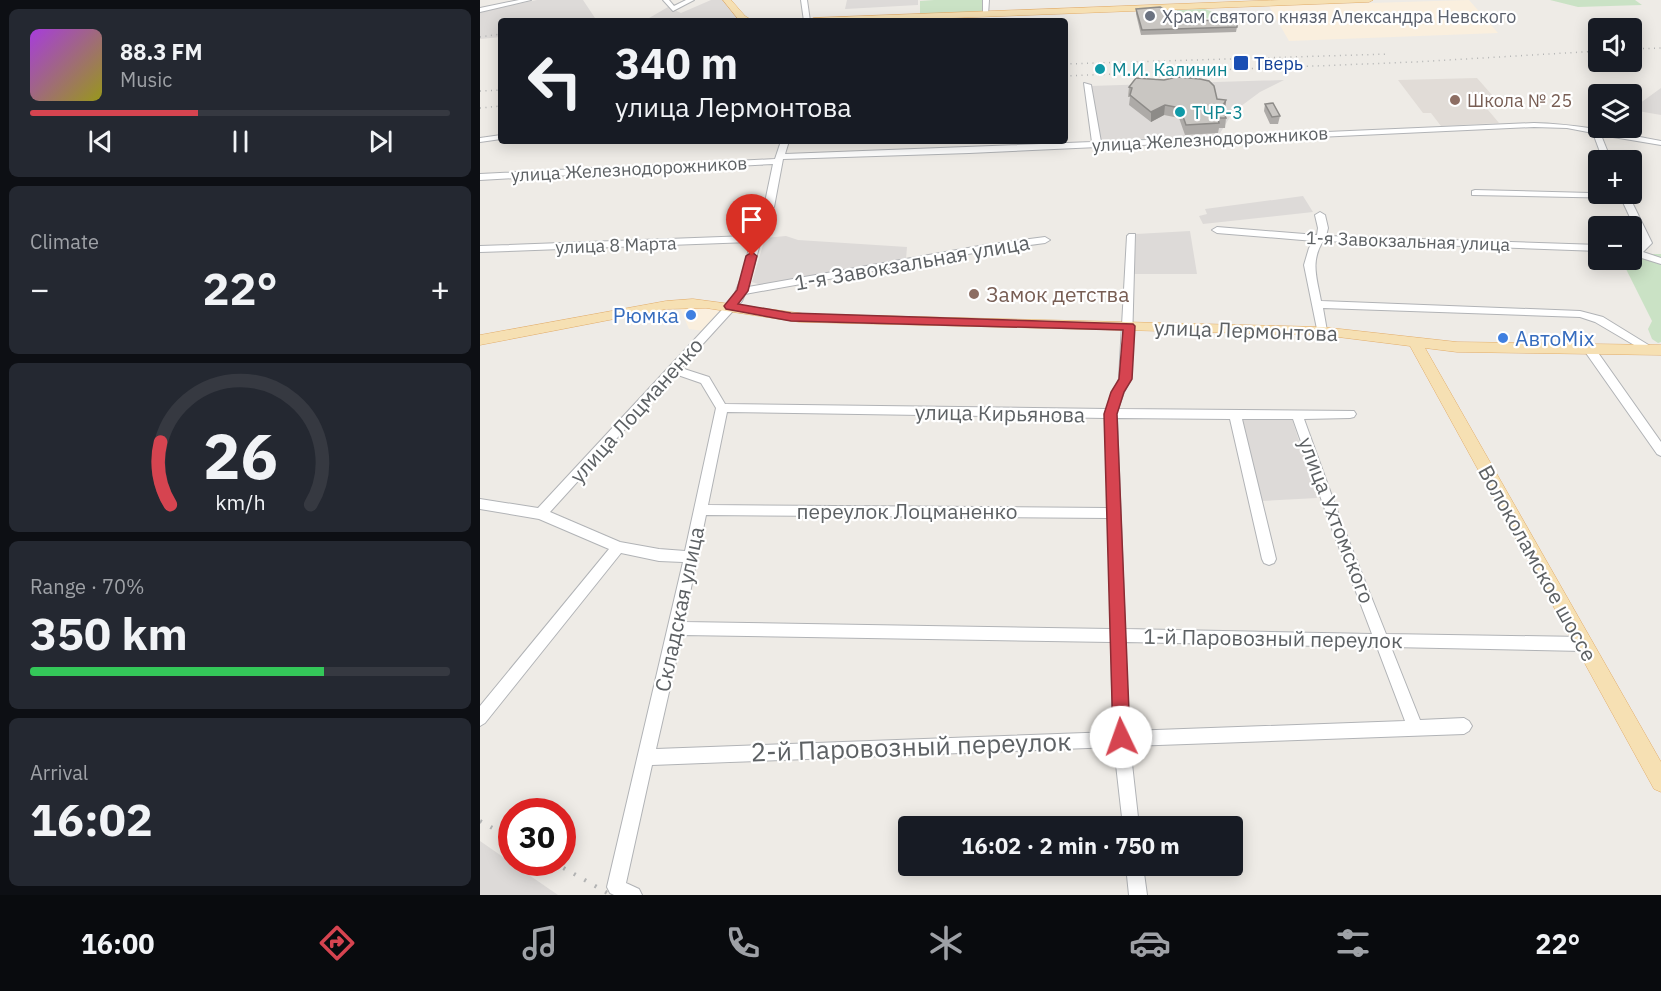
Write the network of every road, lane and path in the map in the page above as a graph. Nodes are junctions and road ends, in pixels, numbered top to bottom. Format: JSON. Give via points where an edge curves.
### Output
{"nodes":[{"id":1,"x":489,"y":0,"type":"edge"},
{"id":2,"x":528,"y":0,"type":"edge"},
{"id":3,"x":666,"y":0,"type":"edge"},
{"id":4,"x":691,"y":0,"type":"edge"},
{"id":5,"x":728,"y":0,"type":"edge"},
{"id":6,"x":804,"y":0,"type":"edge"},
{"id":7,"x":986,"y":0,"type":"edge"},
{"id":8,"x":1369,"y":0,"type":"edge"},
{"id":9,"x":1145,"y":3,"type":"edge"},
{"id":10,"x":1197,"y":5,"type":"junction"},
{"id":11,"x":493,"y":8,"type":"junction"},
{"id":12,"x":1130,"y":8,"type":"junction"},
{"id":13,"x":480,"y":10,"type":"edge"},
{"id":14,"x":986,"y":14,"type":"junction"},
{"id":15,"x":742,"y":18,"type":"edge"},
{"id":16,"x":807,"y":18,"type":"edge"},
{"id":17,"x":887,"y":18,"type":"edge"},
{"id":18,"x":1087,"y":85,"type":"dead end"},
{"id":19,"x":1588,"y":130,"type":"edge"},
{"id":20,"x":498,"y":137,"type":"edge"},
{"id":21,"x":1634,"y":138,"type":"edge"},
{"id":22,"x":480,"y":140,"type":"edge"},
{"id":23,"x":1661,"y":143,"type":"edge"},
{"id":24,"x":784,"y":144,"type":"edge"},
{"id":25,"x":1097,"y":145,"type":"junction"},
{"id":26,"x":779,"y":159,"type":"junction"},
{"id":27,"x":480,"y":177,"type":"edge"},
{"id":28,"x":1475,"y":193,"type":"dead end"},
{"id":29,"x":1588,"y":194,"type":"edge"},
{"id":30,"x":769,"y":207,"type":"dead end"},
{"id":31,"x":1320,"y":215,"type":"dead end"},
{"id":32,"x":1217,"y":230,"type":"dead end"},
{"id":33,"x":1642,"y":232,"type":"edge"},
{"id":34,"x":1132,"y":236,"type":"dead end"},
{"id":35,"x":1321,"y":237,"type":"junction"},
{"id":36,"x":1046,"y":240,"type":"dead end"},
{"id":37,"x":1642,"y":246,"type":"edge"},
{"id":38,"x":1588,"y":248,"type":"edge"},
{"id":39,"x":480,"y":249,"type":"edge"},
{"id":40,"x":1642,"y":253,"type":"edge"},
{"id":41,"x":1661,"y":261,"type":"edge"},
{"id":42,"x":743,"y":291,"type":"junction"},
{"id":43,"x":1317,"y":304,"type":"junction"},
{"id":44,"x":730,"y":306,"type":"junction"},
{"id":45,"x":1129,"y":326,"type":"junction"},
{"id":46,"x":1322,"y":332,"type":"junction"},
{"id":47,"x":480,"y":340,"type":"edge"},
{"id":48,"x":1416,"y":344,"type":"junction"},
{"id":49,"x":1653,"y":349,"type":"edge"},
{"id":50,"x":1590,"y":350,"type":"junction"},
{"id":51,"x":674,"y":370,"type":"junction"},
{"id":52,"x":722,"y":408,"type":"junction"},
{"id":53,"x":1111,"y":414,"type":"junction"},
{"id":54,"x":1297,"y":414,"type":"junction"},
{"id":55,"x":1350,"y":414,"type":"dead end"},
{"id":56,"x":1235,"y":416,"type":"junction"},
{"id":57,"x":1661,"y":451,"type":"edge"},
{"id":58,"x":480,"y":503,"type":"edge"},
{"id":59,"x":700,"y":510,"type":"junction"},
{"id":60,"x":1114,"y":513,"type":"junction"},
{"id":61,"x":541,"y":514,"type":"junction"},
{"id":62,"x":618,"y":547,"type":"junction"},
{"id":63,"x":689,"y":557,"type":"junction"},
{"id":64,"x":1269,"y":559,"type":"dead end"},
{"id":65,"x":676,"y":628,"type":"junction"},
{"id":66,"x":1117,"y":636,"type":"junction"},
{"id":67,"x":1383,"y":640,"type":"junction"},
{"id":68,"x":1583,"y":644,"type":"junction"},
{"id":69,"x":480,"y":718,"type":"edge"},
{"id":70,"x":1464,"y":726,"type":"dead end"},
{"id":71,"x":1415,"y":727,"type":"junction"},
{"id":72,"x":1121,"y":737,"type":"junction"},
{"id":73,"x":646,"y":757,"type":"junction"},
{"id":74,"x":1655,"y":761,"type":"edge"},
{"id":75,"x":1661,"y":782,"type":"edge"},
{"id":76,"x":1130,"y":816,"type":"edge"},
{"id":77,"x":1136,"y":876,"type":"edge"},
{"id":78,"x":633,"y":895,"type":"edge"},
{"id":79,"x":1138,"y":895,"type":"edge"}],
"edges":[{"from":1,"to":11,"type":"street"},
{"from":2,"to":11,"type":"street"},
{"from":3,"to":4,"type":"street","via":[[673,9]]},
{"from":5,"to":15,"type":"main road"},
{"from":6,"to":16,"type":"street"},
{"from":7,"to":14,"type":"street"},
{"from":8,"to":10,"type":"main road"},
{"from":9,"to":10,"type":"main road"},
{"from":9,"to":10,"type":"main road"},
{"from":9,"to":12,"type":"main road"},
{"from":9,"to":12,"type":"main road"},
{"from":11,"to":13,"type":"street"},
{"from":12,"to":14,"type":"main road"},
{"from":14,"to":17,"type":"main road"},
{"from":18,"to":25,"type":"street"},
{"from":19,"to":25,"type":"street","name":"улица Железнодорожников","via":[[1534,125]]},
{"from":20,"to":22,"type":"street"},
{"from":21,"to":23,"type":"street","name":"улица Железнодорожников"},
{"from":24,"to":26,"type":"street"},
{"from":25,"to":26,"type":"street","name":"улица Железнодорожников"},
{"from":26,"to":27,"type":"street","name":"улица Железнодорожников"},
{"from":26,"to":30,"type":"street"},
{"from":28,"to":29,"type":"street"},
{"from":31,"to":35,"type":"street"},
{"from":32,"to":35,"type":"street","name":"1-я Завокзальная улица"},
{"from":33,"to":37,"type":"street","via":[[1647,243]]},
{"from":34,"to":45,"type":"street"},
{"from":35,"to":38,"type":"street","name":"1-я Завокзальная улица"},
{"from":35,"to":43,"type":"street","via":[[1310,265]]},
{"from":36,"to":42,"type":"street","name":"1-я Завокзальная улица"},
{"from":39,"to":42,"type":"street","name":"улица 8 Марта","via":[[752,237],[755,244]]},
{"from":40,"to":41,"type":"street"},
{"from":42,"to":44,"type":"street"},
{"from":43,"to":46,"type":"street"},
{"from":43,"to":49,"type":"street","via":[[1580,314],[1599,319]]},
{"from":44,"to":45,"type":"main road","name":"улица Лермонтова","via":[[791,317]]},
{"from":44,"to":47,"type":"main road","name":"улица Лермонтова","via":[[672,304]]},
{"from":44,"to":51,"type":"street","name":"улица Лоцманенко"},
{"from":45,"to":46,"type":"main road","name":"улица Лермонтова"},
{"from":45,"to":53,"type":"street","via":[[1125,379]]},
{"from":46,"to":48,"type":"main road","name":"улица Лермонтова"},
{"from":48,"to":50,"type":"main road","name":"улица Лермонтова"},
{"from":48,"to":68,"type":"main road","name":"Волоколамское шоссе"},
{"from":49,"to":50,"type":"main road","name":"улица Лермонтова"},
{"from":50,"to":57,"type":"street"},
{"from":51,"to":52,"type":"street","via":[[705,380]]},
{"from":51,"to":61,"type":"street","name":"улица Лоцманенко"},
{"from":52,"to":53,"type":"street","name":"улица Кирьянова"},
{"from":52,"to":59,"type":"street","name":"Складская улица"},
{"from":53,"to":56,"type":"street","name":"улица Кирьянова"},
{"from":53,"to":60,"type":"street"},
{"from":54,"to":55,"type":"street","name":"улица Кирьянова"},
{"from":54,"to":56,"type":"street","name":"улица Кирьянова"},
{"from":54,"to":67,"type":"street","name":"улица Ухтомского"},
{"from":56,"to":64,"type":"street"},
{"from":58,"to":61,"type":"street"},
{"from":59,"to":60,"type":"street","name":"переулок Лоцманенко"},
{"from":59,"to":63,"type":"street","name":"Складская улица"},
{"from":60,"to":66,"type":"street"},
{"from":61,"to":62,"type":"street"},
{"from":62,"to":63,"type":"street"},
{"from":62,"to":69,"type":"street"},
{"from":63,"to":65,"type":"street","name":"Складская улица"},
{"from":65,"to":66,"type":"street","name":"1-й Паровозный переулок"},
{"from":65,"to":73,"type":"street","name":"Складская улица"},
{"from":66,"to":67,"type":"street","name":"1-й Паровозный переулок"},
{"from":66,"to":72,"type":"street"},
{"from":67,"to":68,"type":"street","name":"1-й Паровозный переулок"},
{"from":67,"to":71,"type":"street","name":"улица Ухтомского"},
{"from":68,"to":74,"type":"main road","name":"Волоколамское шоссе"},
{"from":70,"to":71,"type":"street","name":"2-й Паровозный переулок"},
{"from":71,"to":72,"type":"street","name":"2-й Паровозный переулок"},
{"from":72,"to":73,"type":"street","name":"2-й Паровозный переулок"},
{"from":72,"to":76,"type":"street"},
{"from":73,"to":78,"type":"street","name":"Складская улица","via":[[616,887]]},
{"from":74,"to":75,"type":"main road","name":"Волоколамское шоссе"},
{"from":77,"to":79,"type":"street"}]}
